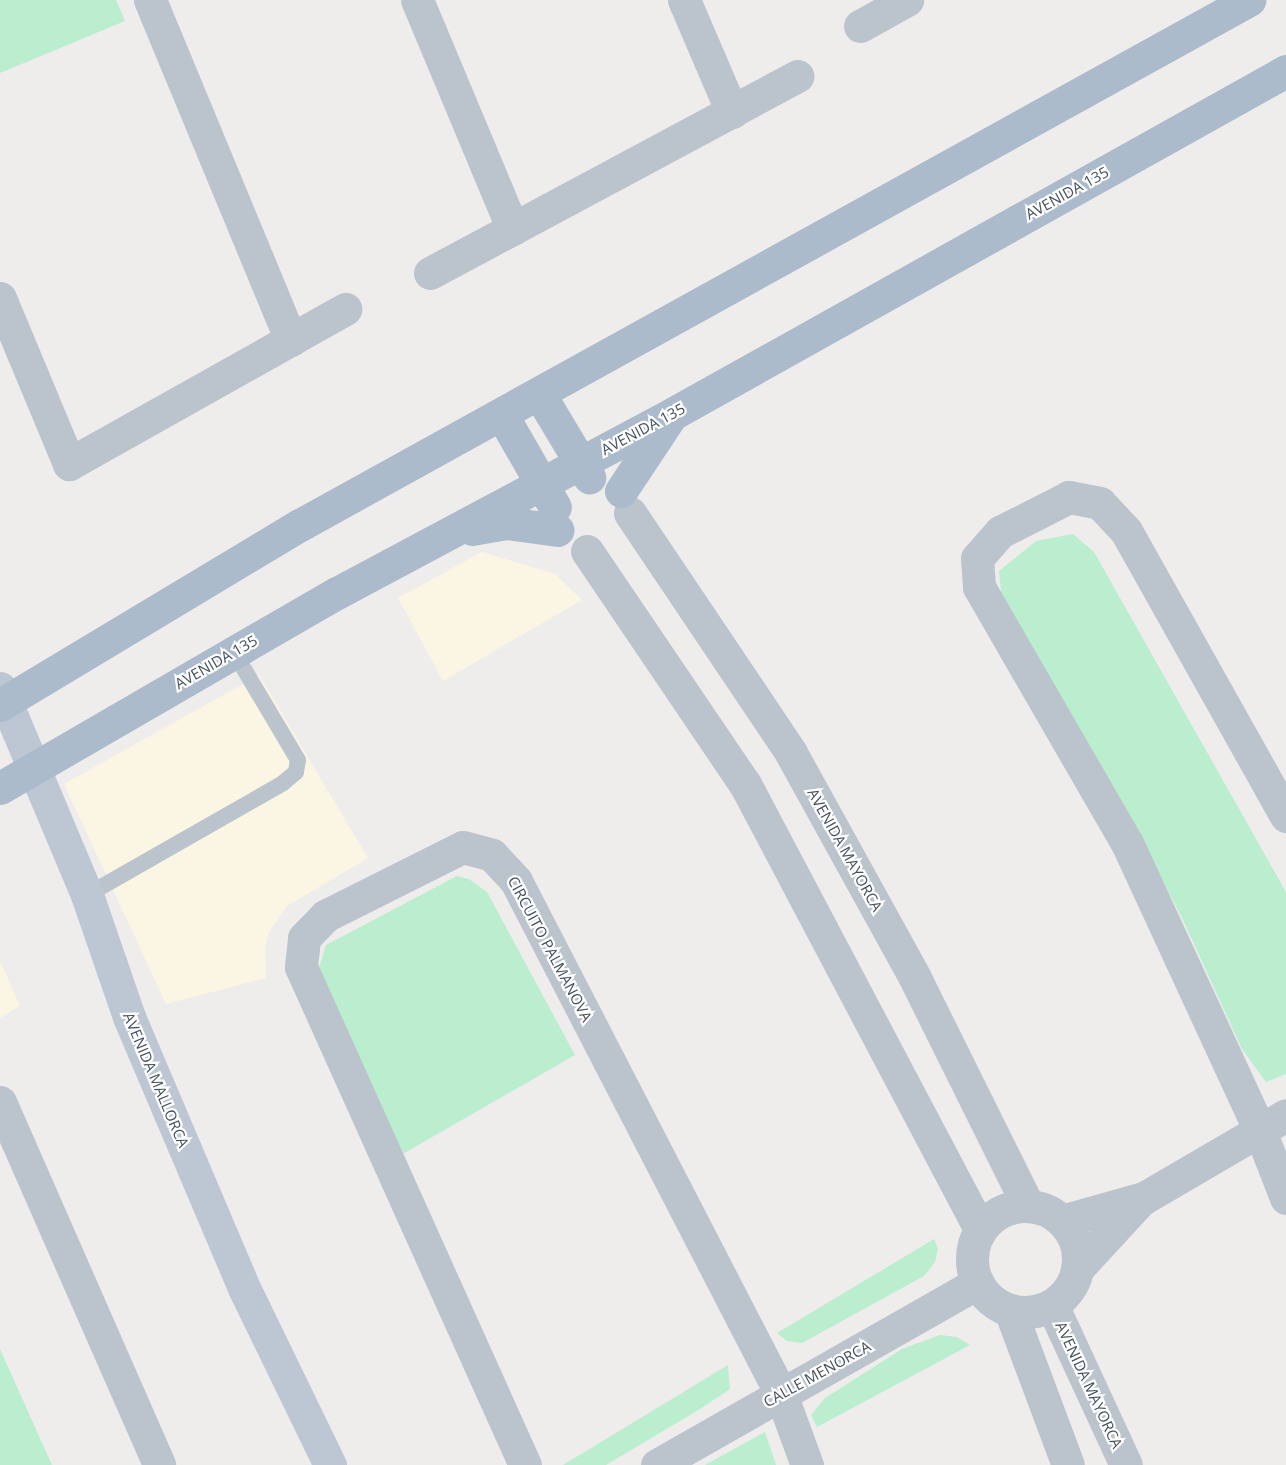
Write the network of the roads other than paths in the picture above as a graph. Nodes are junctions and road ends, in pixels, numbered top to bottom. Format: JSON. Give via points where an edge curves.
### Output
{"nodes":[{"id":1,"x":150,"y":0,"type":"edge"},
{"id":2,"x":417,"y":0,"type":"edge"},
{"id":3,"x":684,"y":0,"type":"edge"},
{"id":4,"x":907,"y":0,"type":"edge"},
{"id":5,"x":1250,"y":0,"type":"edge"},
{"id":6,"x":860,"y":26,"type":"dead end"},
{"id":7,"x":1286,"y":71,"type":"edge"},
{"id":8,"x":798,"y":76,"type":"dead end"},
{"id":9,"x":732,"y":112,"type":"junction"},
{"id":10,"x":513,"y":229,"type":"junction"},
{"id":11,"x":430,"y":273,"type":"dead end"},
{"id":12,"x":0,"y":298,"type":"edge"},
{"id":13,"x":345,"y":309,"type":"dead end"},
{"id":14,"x":291,"y":340,"type":"junction"},
{"id":15,"x":540,"y":395,"type":"junction"},
{"id":16,"x":674,"y":413,"type":"junction"},
{"id":17,"x":502,"y":416,"type":"junction"},
{"id":18,"x":585,"y":470,"type":"junction"},
{"id":19,"x":626,"y":502,"type":"junction"},
{"id":20,"x":552,"y":507,"type":"junction"},
{"id":21,"x":452,"y":532,"type":"junction"},
{"id":22,"x":587,"y":551,"type":"junction"},
{"id":23,"x":234,"y":652,"type":"junction"},
{"id":24,"x":2,"y":698,"type":"edge"},
{"id":25,"x":31,"y":768,"type":"junction"},
{"id":26,"x":0,"y":788,"type":"edge"},
{"id":27,"x":1286,"y":816,"type":"edge"},
{"id":28,"x":87,"y":896,"type":"junction"},
{"id":29,"x":0,"y":1102,"type":"edge"},
{"id":30,"x":1273,"y":1123,"type":"edge"},
{"id":31,"x":1144,"y":1198,"type":"junction"},
{"id":32,"x":1286,"y":1198,"type":"edge"},
{"id":33,"x":1028,"y":1206,"type":"junction"},
{"id":34,"x":1062,"y":1221,"type":"junction"},
{"id":35,"x":980,"y":1229,"type":"junction"},
{"id":36,"x":1077,"y":1269,"type":"junction"},
{"id":37,"x":978,"y":1284,"type":"junction"},
{"id":38,"x":1052,"y":1305,"type":"junction"},
{"id":39,"x":1010,"y":1310,"type":"junction"},
{"id":40,"x":781,"y":1394,"type":"junction"},
{"id":41,"x":159,"y":1465,"type":"edge"},
{"id":42,"x":330,"y":1465,"type":"edge"},
{"id":43,"x":525,"y":1465,"type":"edge"},
{"id":44,"x":657,"y":1465,"type":"edge"},
{"id":45,"x":807,"y":1465,"type":"edge"},
{"id":46,"x":1068,"y":1465,"type":"edge"},
{"id":47,"x":1126,"y":1465,"type":"edge"}],
"edges":[{"from":1,"to":14,"type":"street"},
{"from":2,"to":10,"type":"street"},
{"from":3,"to":9,"type":"street"},
{"from":4,"to":6,"type":"street"},
{"from":5,"to":15,"type":"main road"},
{"from":7,"to":16,"type":"main road","name":"AVENIDA 135"},
{"from":8,"to":9,"type":"street"},
{"from":9,"to":10,"type":"street"},
{"from":10,"to":11,"type":"street"},
{"from":12,"to":14,"type":"street","via":[[69,464]]},
{"from":13,"to":14,"type":"street"},
{"from":15,"to":17,"type":"main road"},
{"from":15,"to":18,"type":"main road"},
{"from":16,"to":18,"type":"main road","name":"AVENIDA 135"},
{"from":16,"to":19,"type":"main road"},
{"from":17,"to":20,"type":"main road"},
{"from":17,"to":24,"type":"main road","via":[[300,525]]},
{"from":18,"to":19,"type":"street","via":[[602,478]]},
{"from":18,"to":20,"type":"main road","name":"AVENIDA 135"},
{"from":19,"to":22,"type":"street","via":[[628,526],[617,542]]},
{"from":19,"to":33,"type":"street","name":"AVENIDA MAYORCA","via":[[791,753],[915,978]]},
{"from":20,"to":21,"type":"main road","name":"AVENIDA 135"},
{"from":20,"to":21,"type":"main road","via":[[506,523]]},
{"from":20,"to":22,"type":"street","via":[[575,548]]},
{"from":21,"to":23,"type":"main road","name":"AVENIDA 135"},
{"from":22,"to":35,"type":"street","via":[[745,784]]},
{"from":23,"to":25,"type":"main road","name":"AVENIDA 135"},
{"from":23,"to":28,"type":"lane","via":[[298,760],[296,772]]},
{"from":24,"to":25,"type":"main road","name":"AVENIDA MALLORCA"},
{"from":25,"to":26,"type":"main road","name":"AVENIDA 135"},
{"from":25,"to":28,"type":"main road","name":"AVENIDA MALLORCA"},
{"from":27,"to":30,"type":"street","via":[[1126,531],[1100,503],[1069,497],[1000,532],[977,558],[979,587],[1127,843]]},
{"from":28,"to":42,"type":"main road","name":"AVENIDA MALLORCA","via":[[129,1017],[245,1290]]},
{"from":29,"to":41,"type":"street"},
{"from":30,"to":31,"type":"street"},
{"from":30,"to":32,"type":"street"},
{"from":31,"to":34,"type":"street"},
{"from":31,"to":36,"type":"street"},
{"from":33,"to":34,"type":"street","via":[[1046,1210]]},
{"from":33,"to":35,"type":"street","via":[[1002,1212]]},
{"from":34,"to":36,"type":"street","via":[[1076,1243]]},
{"from":35,"to":37,"type":"street","via":[[972,1256]]},
{"from":36,"to":38,"type":"street","via":[[1064,1296]]},
{"from":37,"to":39,"type":"street","via":[[991,1300]]},
{"from":37,"to":40,"type":"street","name":"CALLE MENORCA"},
{"from":38,"to":39,"type":"street","via":[[1032,1312]]},
{"from":38,"to":47,"type":"street","name":"AVENIDA MAYORCA"},
{"from":39,"to":46,"type":"street"},
{"from":40,"to":43,"type":"street","name":"CIRCUITO PALMANOVA","via":[[516,881],[492,855],[463,847],[325,916],[304,938],[301,967]]},
{"from":40,"to":44,"type":"street","name":"CALLE MENORCA"},
{"from":40,"to":45,"type":"street","name":"CIRCUITO PALMANOVA"}]}
